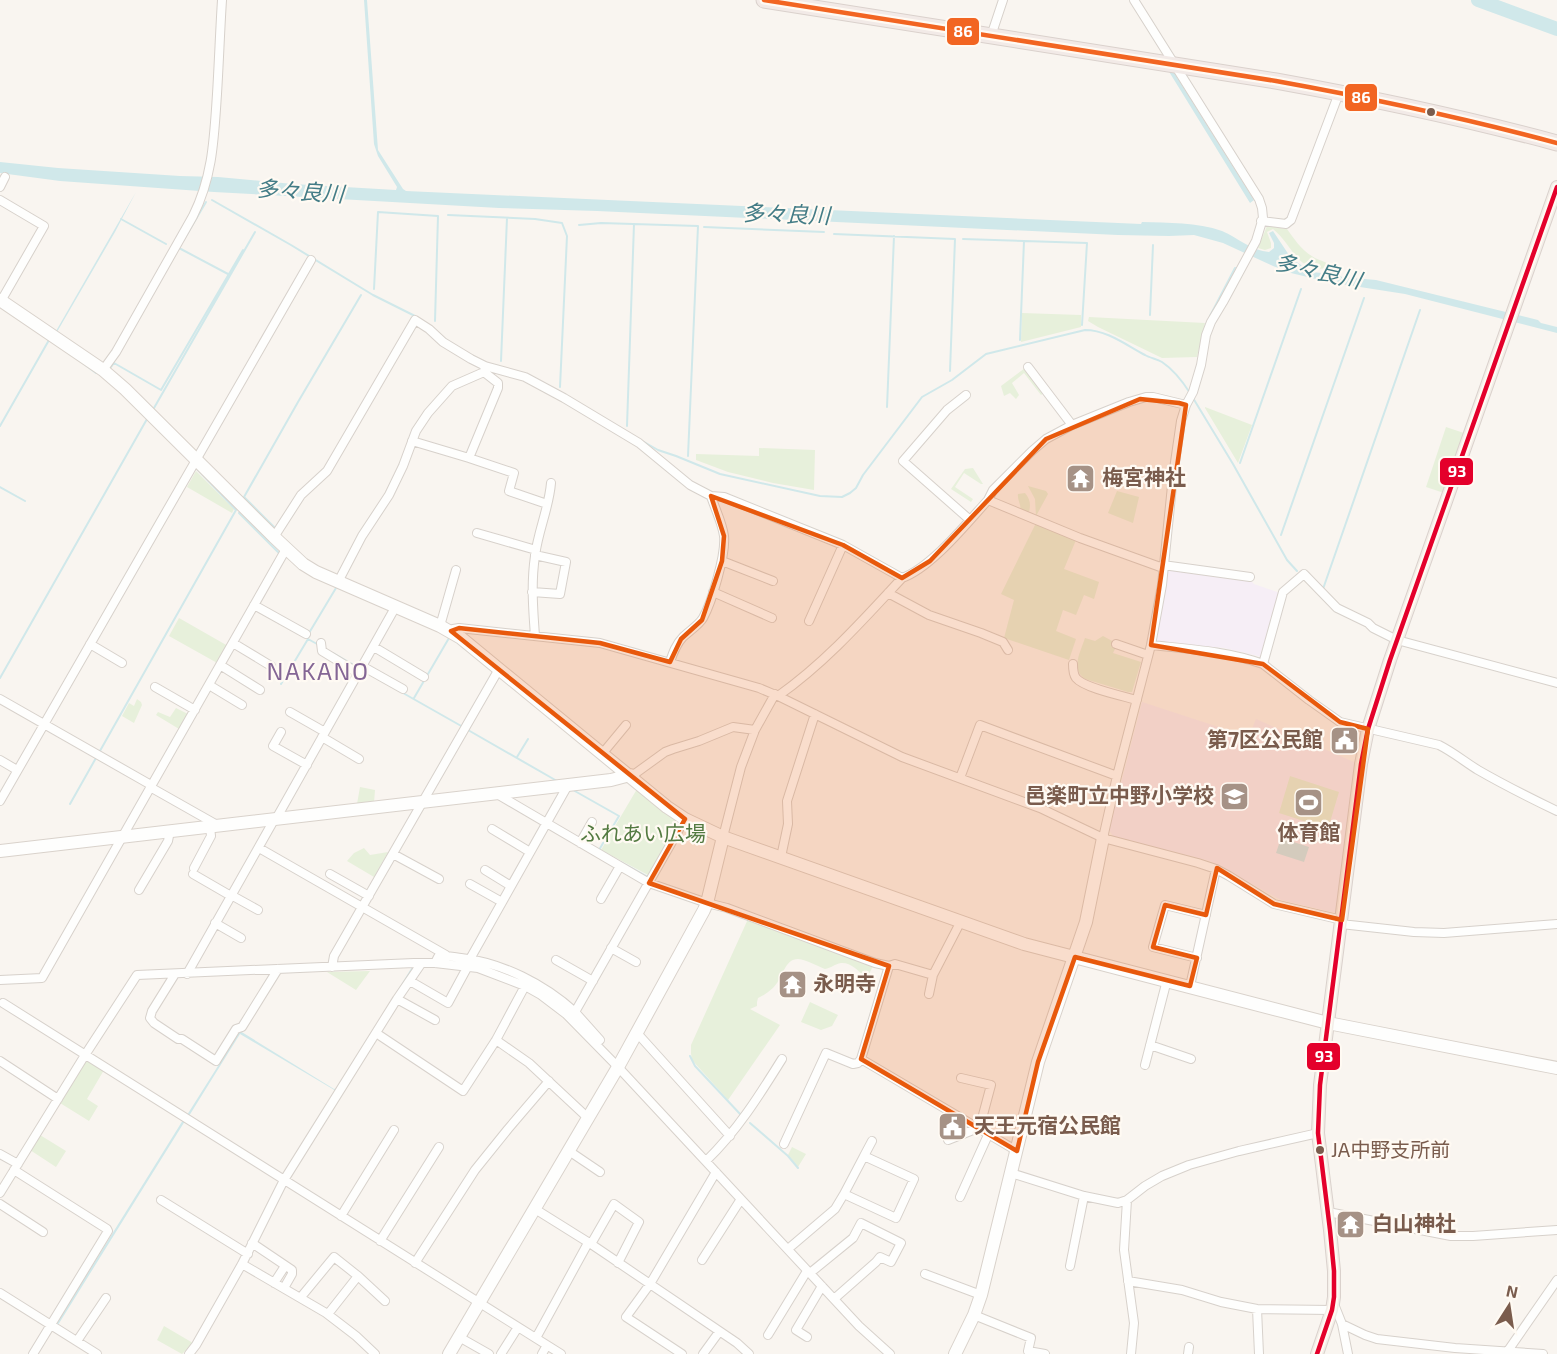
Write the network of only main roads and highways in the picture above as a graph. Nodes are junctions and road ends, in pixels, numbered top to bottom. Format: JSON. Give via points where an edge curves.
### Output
{"nodes":[{"id":1,"x":764,"y":0,"type":"edge"},
{"id":2,"x":1557,"y":143,"type":"edge"},
{"id":3,"x":1557,"y":187,"type":"edge"},
{"id":4,"x":1317,"y":1354,"type":"edge"}],
"edges":[{"from":1,"to":2,"type":"highway","via":[[1339,93]]},
{"from":3,"to":4,"type":"main road","via":[[1368,729],[1320,1085],[1318,1133],[1334,1271],[1333,1307]]}]}
